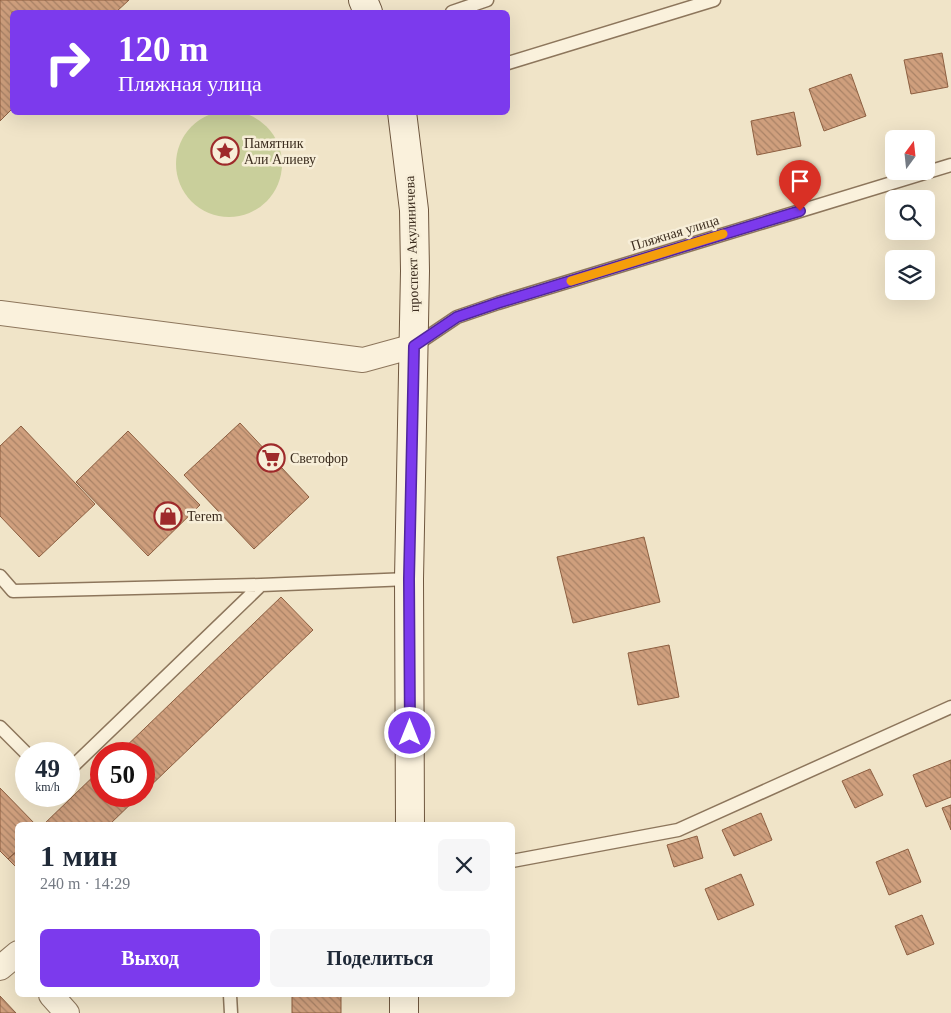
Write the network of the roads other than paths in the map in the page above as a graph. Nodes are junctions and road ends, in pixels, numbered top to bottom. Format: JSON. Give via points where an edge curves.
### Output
{"nodes":[{"id":1,"x":487,"y":0,"type":"edge"},
{"id":2,"x":714,"y":0,"type":"edge"},
{"id":3,"x":458,"y":10,"type":"edge"},
{"id":4,"x":510,"y":62,"type":"edge"},
{"id":5,"x":402,"y":115,"type":"edge"},
{"id":6,"x":951,"y":165,"type":"edge"},
{"id":7,"x":0,"y":313,"type":"edge"},
{"id":8,"x":414,"y":346,"type":"junction"},
{"id":9,"x":0,"y":576,"type":"edge"},
{"id":10,"x":409,"y":579,"type":"junction"},
{"id":11,"x":261,"y":585,"type":"junction"},
{"id":12,"x":951,"y":707,"type":"edge"},
{"id":13,"x":0,"y":727,"type":"edge"},
{"id":14,"x":15,"y":742,"type":"edge"},
{"id":15,"x":80,"y":759,"type":"edge"},
{"id":16,"x":410,"y":822,"type":"edge"},
{"id":17,"x":515,"y":860,"type":"edge"},
{"id":18,"x":53,"y":997,"type":"edge"},
{"id":19,"x":230,"y":997,"type":"edge"},
{"id":20,"x":404,"y":997,"type":"edge"},
{"id":21,"x":67,"y":1013,"type":"edge"},
{"id":22,"x":231,"y":1013,"type":"edge"},
{"id":23,"x":404,"y":1013,"type":"edge"}],
"edges":[{"from":1,"to":3,"type":"lane"},
{"from":2,"to":4,"type":"lane"},
{"from":5,"to":8,"type":"main road","name":"проспект Акулиничева","via":[[414,210]]},
{"from":6,"to":8,"type":"lane","name":"Пляжная улица","via":[[498,303],[457,317]]},
{"from":7,"to":8,"type":"street","via":[[363,360]]},
{"from":8,"to":10,"type":"main road","name":"проспект Акулиничева"},
{"from":9,"to":11,"type":"lane","via":[[13,590]]},
{"from":10,"to":11,"type":"lane"},
{"from":10,"to":16,"type":"main road","name":"проспект Акулиничева"},
{"from":11,"to":15,"type":"lane"},
{"from":12,"to":17,"type":"lane","via":[[678,830]]},
{"from":13,"to":14,"type":"lane"},
{"from":18,"to":21,"type":"street"},
{"from":19,"to":22,"type":"lane"},
{"from":20,"to":23,"type":"main road"}]}
